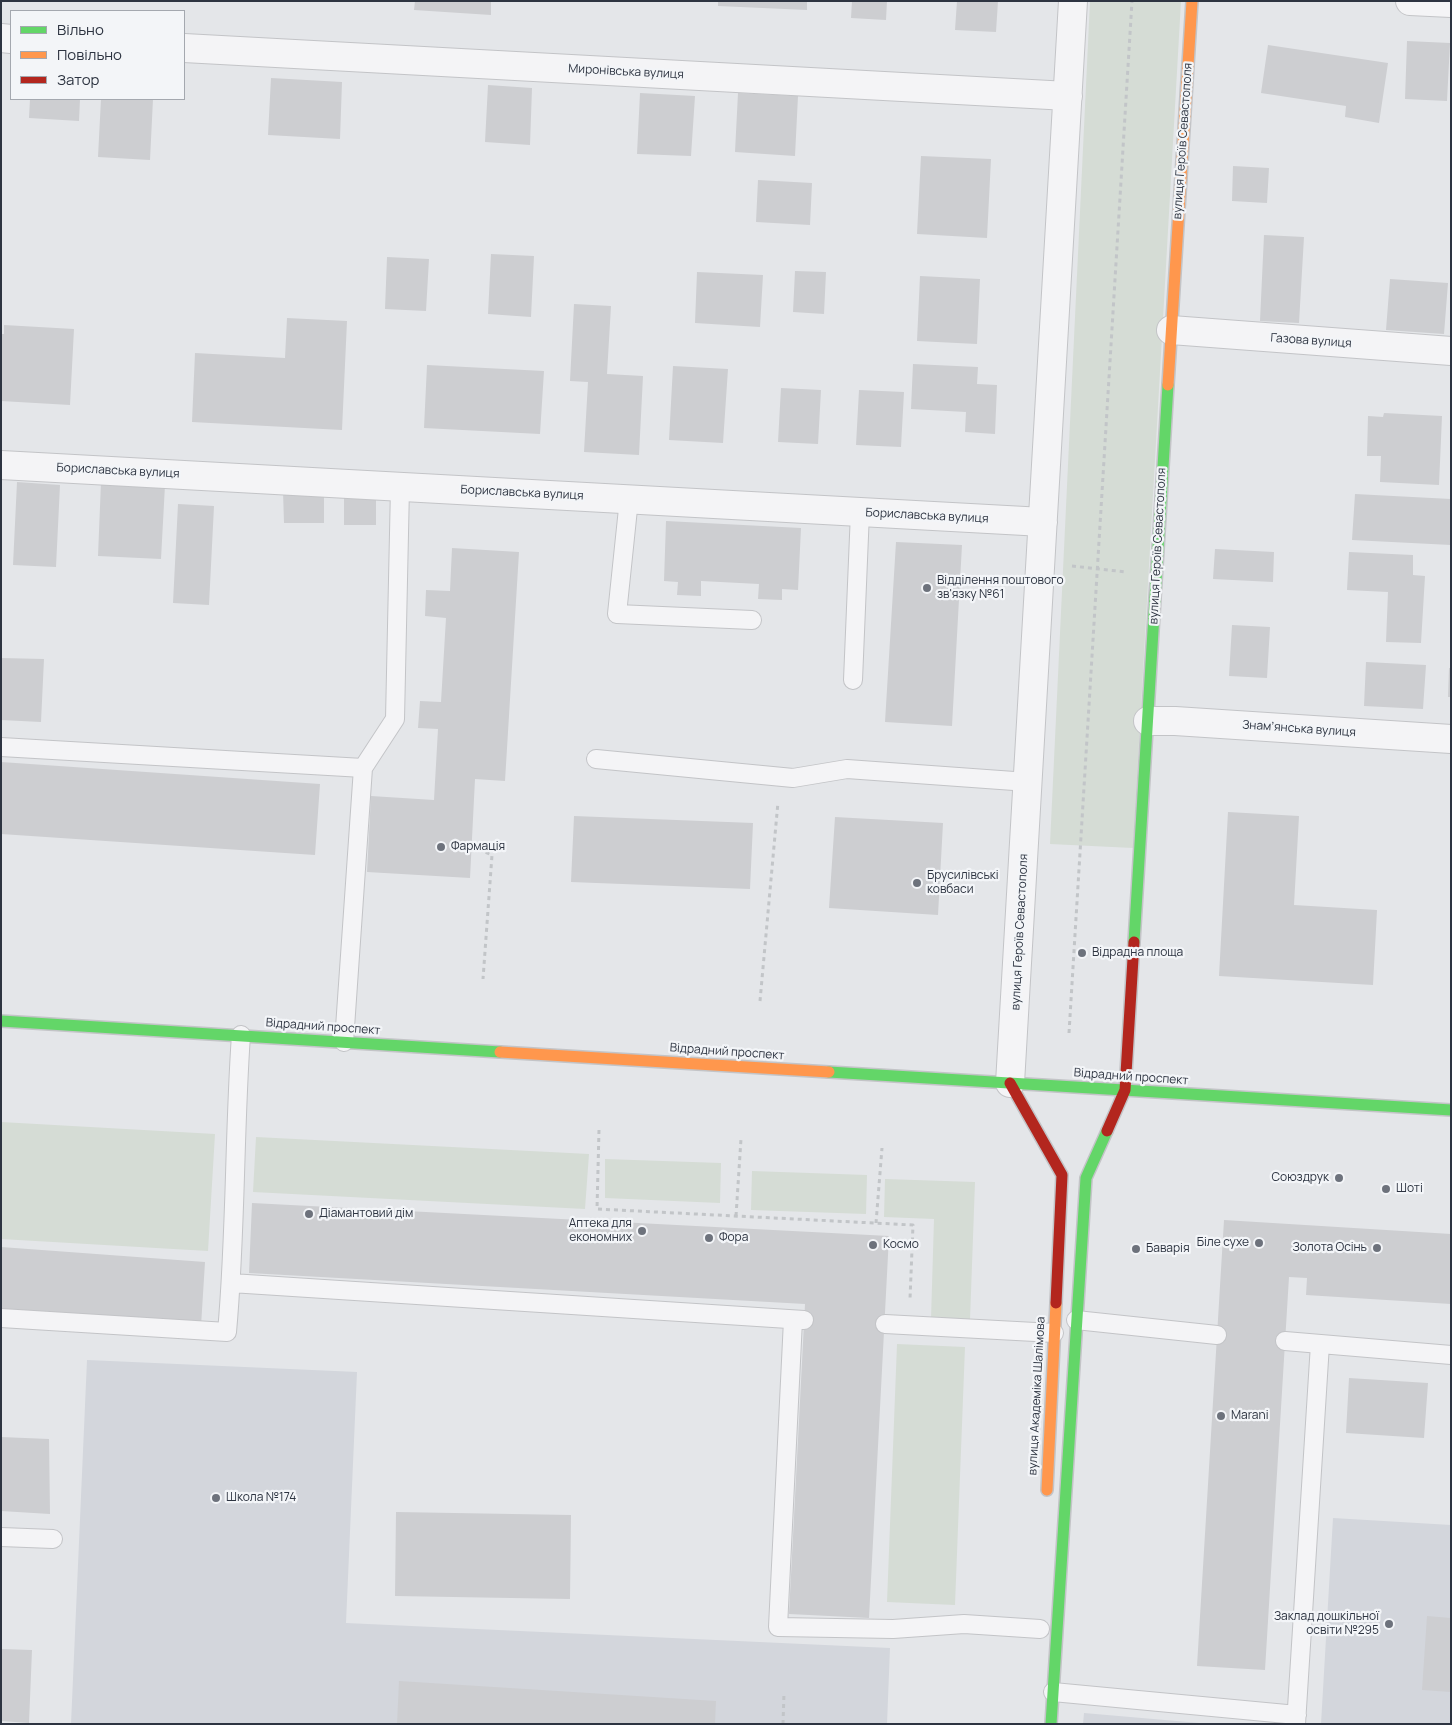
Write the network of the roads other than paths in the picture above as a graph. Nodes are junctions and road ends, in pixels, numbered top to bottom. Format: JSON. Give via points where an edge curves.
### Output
{"nodes":[{"id":1,"x":1073,"y":1,"type":"edge"},
{"id":2,"x":1192,"y":1,"type":"edge"},
{"id":3,"x":1410,"y":1,"type":"edge"},
{"id":4,"x":1451,"y":3,"type":"edge"},
{"id":5,"x":185,"y":48,"type":"edge"},
{"id":6,"x":1068,"y":96,"type":"junction"},
{"id":7,"x":1171,"y":330,"type":"junction"},
{"id":8,"x":1451,"y":351,"type":"edge"},
{"id":9,"x":1,"y":464,"type":"edge"},
{"id":10,"x":400,"y":486,"type":"junction"},
{"id":11,"x":629,"y":499,"type":"junction"},
{"id":12,"x":860,"y":512,"type":"junction"},
{"id":13,"x":1043,"y":522,"type":"junction"},
{"id":14,"x":752,"y":620,"type":"dead end"},
{"id":15,"x":853,"y":680,"type":"dead end"},
{"id":16,"x":1148,"y":721,"type":"junction"},
{"id":17,"x":1451,"y":739,"type":"edge"},
{"id":18,"x":1,"y":747,"type":"edge"},
{"id":19,"x":596,"y":759,"type":"dead end"},
{"id":20,"x":363,"y":768,"type":"junction"},
{"id":21,"x":1028,"y":782,"type":"junction"},
{"id":22,"x":1,"y":1021,"type":"edge"},
{"id":23,"x":241,"y":1035,"type":"junction"},
{"id":24,"x":344,"y":1042,"type":"junction"},
{"id":25,"x":1010,"y":1083,"type":"junction"},
{"id":26,"x":1125,"y":1090,"type":"junction"},
{"id":27,"x":1451,"y":1110,"type":"edge"},
{"id":28,"x":231,"y":1283,"type":"junction"},
{"id":29,"x":1,"y":1318,"type":"edge"},
{"id":30,"x":1076,"y":1320,"type":"junction"},
{"id":31,"x":885,"y":1324,"type":"dead end"},
{"id":32,"x":1054,"y":1333,"type":"junction"},
{"id":33,"x":1217,"y":1335,"type":"dead end"},
{"id":34,"x":1285,"y":1341,"type":"dead end"},
{"id":35,"x":1320,"y":1344,"type":"junction"},
{"id":36,"x":1451,"y":1355,"type":"edge"},
{"id":37,"x":1046,"y":1504,"type":"dead end"},
{"id":38,"x":1,"y":1537,"type":"edge"},
{"id":39,"x":53,"y":1539,"type":"dead end"},
{"id":40,"x":1040,"y":1629,"type":"dead end"},
{"id":41,"x":1053,"y":1692,"type":"junction"},
{"id":42,"x":1297,"y":1719,"type":"edge"},
{"id":43,"x":1051,"y":1724,"type":"edge"}],
"edges":[{"from":1,"to":6,"type":"street","name":"вулиця Героїв Севастополя"},
{"from":2,"to":7,"type":"street","name":"вулиця Героїв Севастополя"},
{"from":3,"to":4,"type":"street"},
{"from":5,"to":6,"type":"street","name":"Миронівська вулиця"},
{"from":6,"to":13,"type":"street","name":"вулиця Героїв Севастополя"},
{"from":7,"to":8,"type":"street","name":"Газова вулиця"},
{"from":7,"to":16,"type":"street","name":"вулиця Героїв Севастополя"},
{"from":9,"to":10,"type":"street","name":"Бориславська вулиця"},
{"from":10,"to":11,"type":"street","name":"Бориславська вулиця"},
{"from":10,"to":20,"type":"lane","via":[[394,718]]},
{"from":11,"to":12,"type":"street","name":"Бориславська вулиця"},
{"from":11,"to":14,"type":"lane","via":[[617,614]]},
{"from":12,"to":13,"type":"street","name":"Бориславська вулиця"},
{"from":12,"to":15,"type":"lane"},
{"from":13,"to":21,"type":"street","name":"вулиця Героїв Севастополя"},
{"from":16,"to":17,"type":"street","name":"Знамʼянська вулиця"},
{"from":16,"to":26,"type":"street","name":"вулиця Героїв Севастополя"},
{"from":18,"to":20,"type":"lane"},
{"from":19,"to":21,"type":"lane","via":[[793,778],[847,768]]},
{"from":20,"to":24,"type":"lane"},
{"from":21,"to":25,"type":"street","name":"вулиця Героїв Севастополя"},
{"from":22,"to":23,"type":"street","name":"Відрадний проспект"},
{"from":23,"to":24,"type":"street","name":"Відрадний проспект"},
{"from":23,"to":28,"type":"lane"},
{"from":24,"to":25,"type":"street","name":"Відрадний проспект"},
{"from":25,"to":26,"type":"street","name":"Відрадний проспект"},
{"from":25,"to":32,"type":"street","name":"вулиця Академіка Шалімова","via":[[1062,1175]]},
{"from":26,"to":27,"type":"street","name":"Відрадний проспект"},
{"from":26,"to":30,"type":"street","via":[[1086,1178]]},
{"from":28,"to":29,"type":"lane","via":[[227,1332]]},
{"from":28,"to":40,"type":"lane","via":[[798,1320],[778,1627],[893,1629],[964,1624]]},
{"from":30,"to":33,"type":"lane"},
{"from":30,"to":41,"type":"street"},
{"from":31,"to":32,"type":"lane"},
{"from":32,"to":37,"type":"street","name":"вулиця Академіка Шалімова"},
{"from":34,"to":35,"type":"lane"},
{"from":35,"to":36,"type":"lane"},
{"from":35,"to":42,"type":"lane"},
{"from":38,"to":39,"type":"lane"},
{"from":41,"to":42,"type":"lane"},
{"from":41,"to":43,"type":"street"}]}
